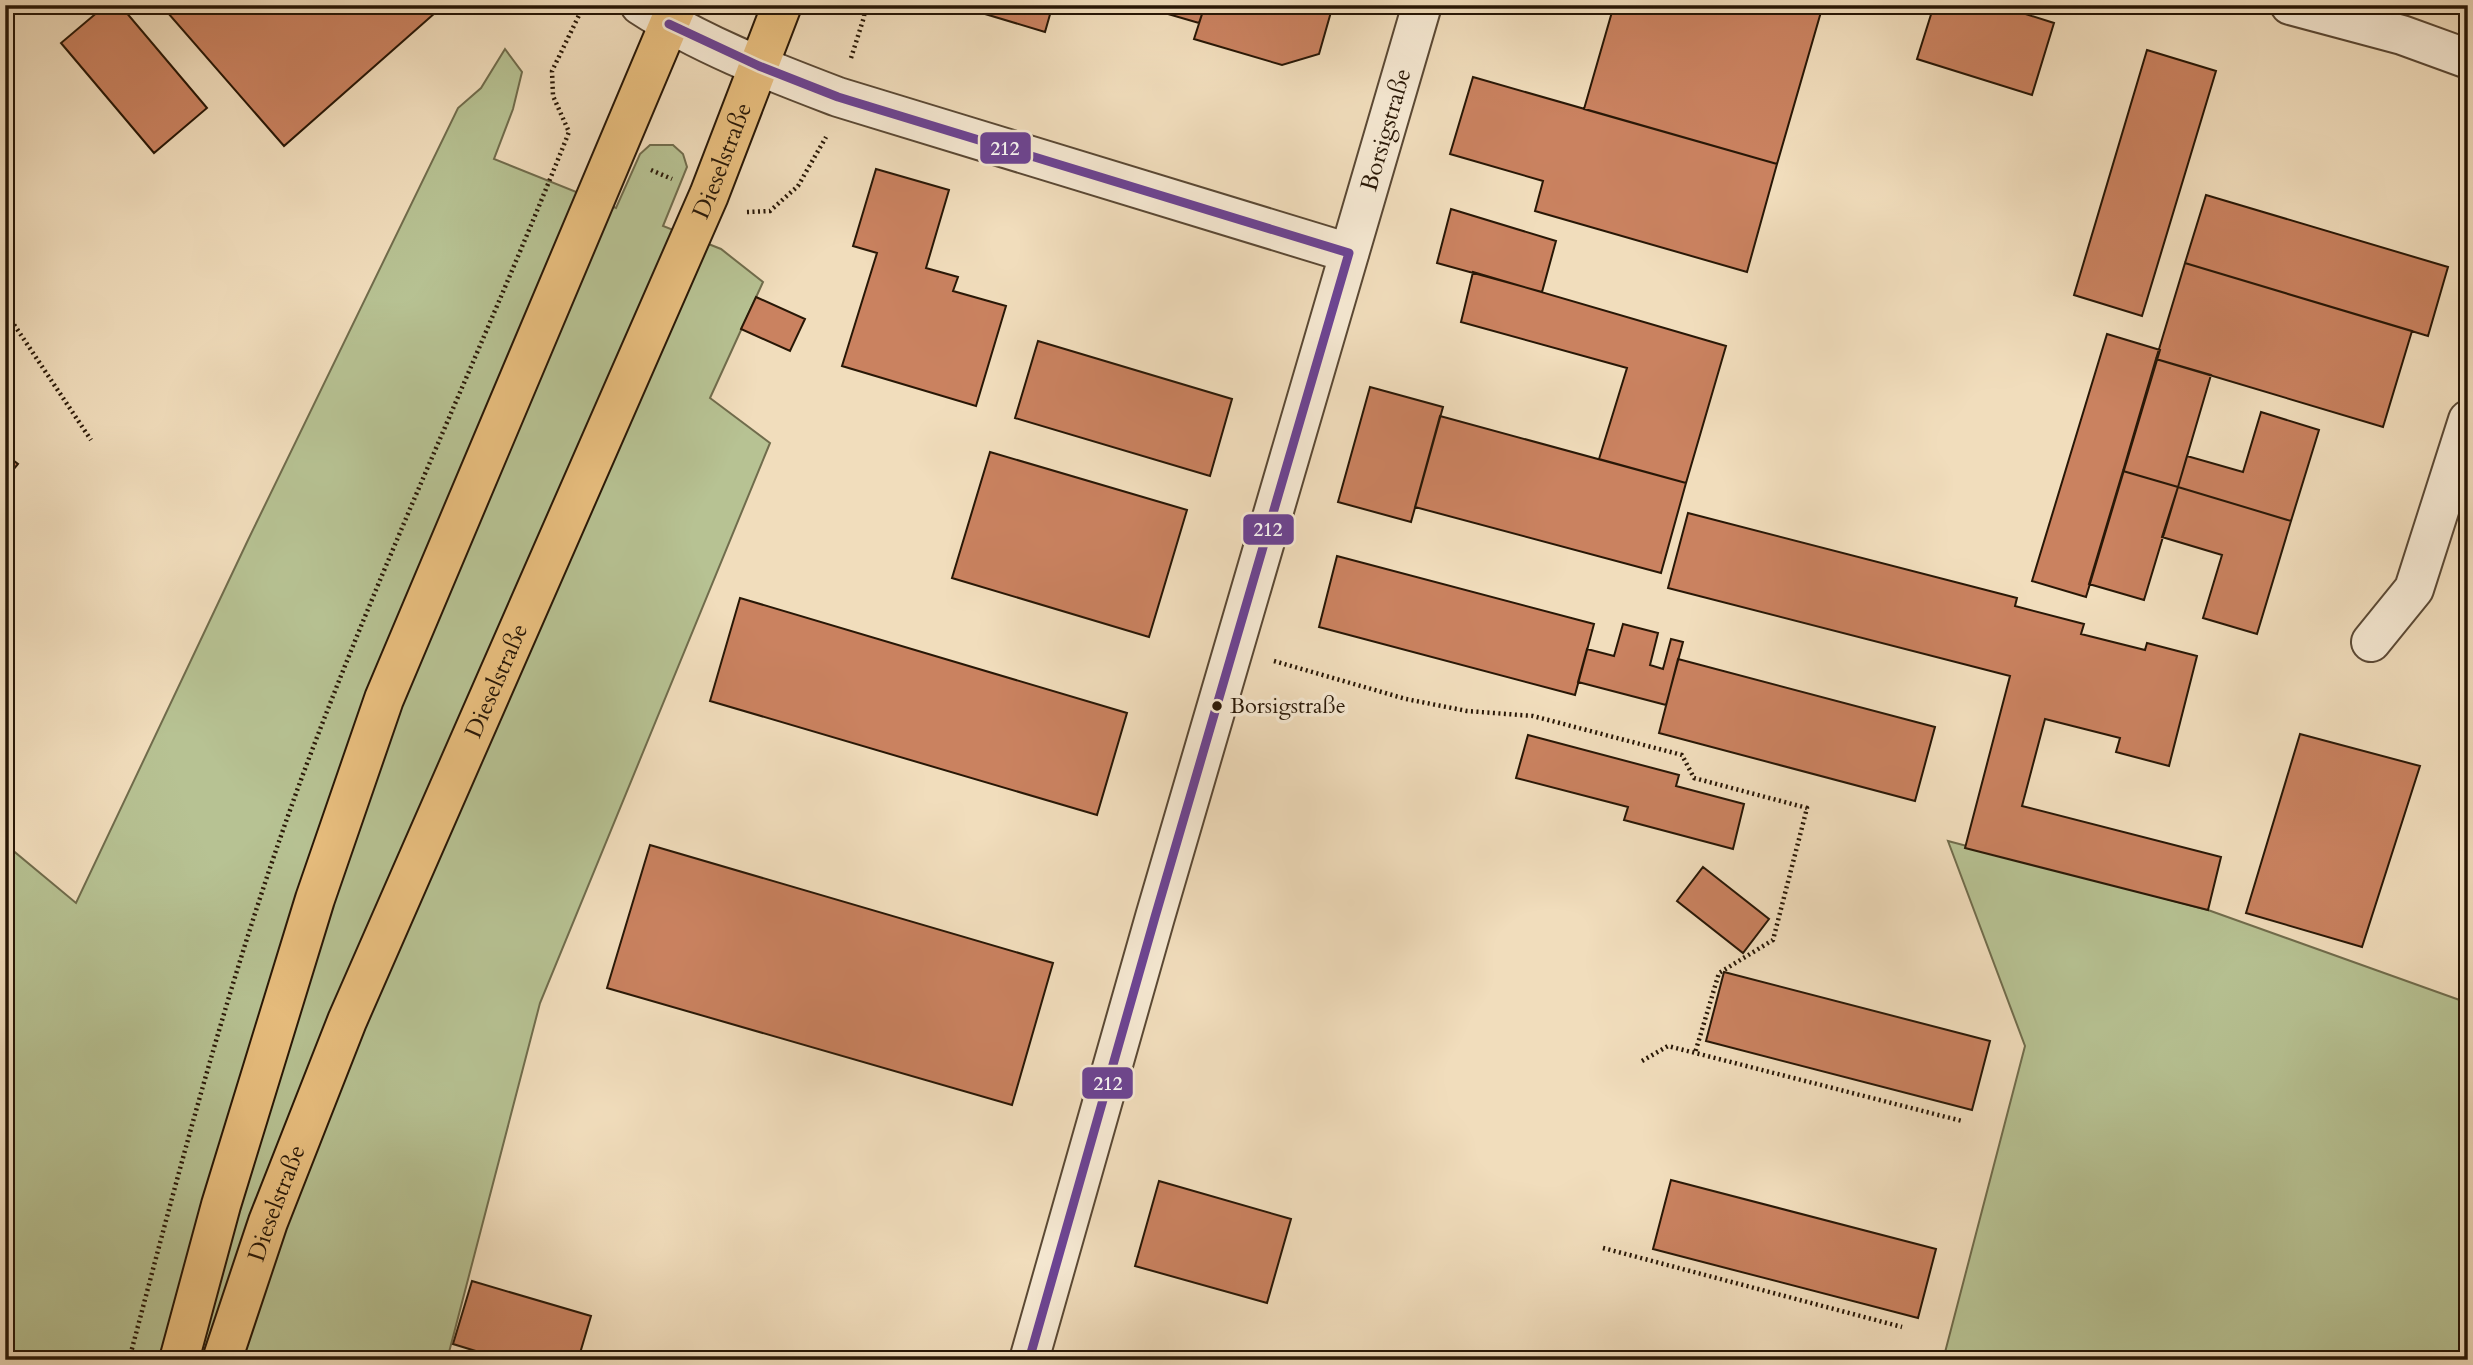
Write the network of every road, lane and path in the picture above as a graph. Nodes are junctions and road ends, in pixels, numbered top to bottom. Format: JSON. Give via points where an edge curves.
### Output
{"nodes":[{"id":1,"x":782,"y":5,"type":"edge"},
{"id":2,"x":1422,"y":5,"type":"edge"},
{"id":3,"x":2290,"y":5,"type":"edge"},
{"id":4,"x":662,"y":11,"type":"edge"},
{"id":5,"x":2468,"y":60,"type":"edge"},
{"id":6,"x":759,"y":66,"type":"junction"},
{"id":7,"x":1349,"y":253,"type":"junction"},
{"id":8,"x":5,"y":311,"type":"edge"},
{"id":9,"x":2468,"y":420,"type":"edge"},
{"id":10,"x":91,"y":440,"type":"dead end"},
{"id":11,"x":2371,"y":642,"type":"dead end"},
{"id":12,"x":1232,"y":652,"type":"junction"},
{"id":13,"x":1695,"y":1053,"type":"junction"},
{"id":14,"x":1642,"y":1061,"type":"dead end"},
{"id":15,"x":1962,"y":1121,"type":"dead end"},
{"id":16,"x":1603,"y":1248,"type":"dead end"},
{"id":17,"x":1902,"y":1327,"type":"dead end"},
{"id":18,"x":179,"y":1360,"type":"edge"},
{"id":19,"x":222,"y":1360,"type":"edge"},
{"id":20,"x":1029,"y":1360,"type":"edge"}],
"edges":[{"from":1,"to":6,"type":"main road","name":"Dieselstraße"},
{"from":2,"to":7,"type":"street","name":"Borsigstraße"},
{"from":3,"to":5,"type":"street","via":[[2402,35]]},
{"from":4,"to":6,"type":"street"},
{"from":4,"to":18,"type":"main road","name":"Dieselstraße","via":[[384,699],[311,912],[221,1205]]},
{"from":6,"to":7,"type":"street","via":[[838,97]]},
{"from":6,"to":19,"type":"main road","name":"Dieselstraße","via":[[703,208],[347,1021],[268,1222]]},
{"from":7,"to":12,"type":"street","name":"Borsigstraße"},
{"from":8,"to":10,"type":"path"},
{"from":9,"to":11,"type":"street","via":[[2414,589]]},
{"from":12,"to":13,"type":"path","via":[[1406,699],[1467,711],[1533,716],[1682,755],[1694,778],[1807,808],[1773,940],[1719,973]]},
{"from":12,"to":20,"type":"street","name":"Borsigstraße"},
{"from":13,"to":14,"type":"path","via":[[1668,1046]]},
{"from":13,"to":15,"type":"path"},
{"from":16,"to":17,"type":"path"}]}
